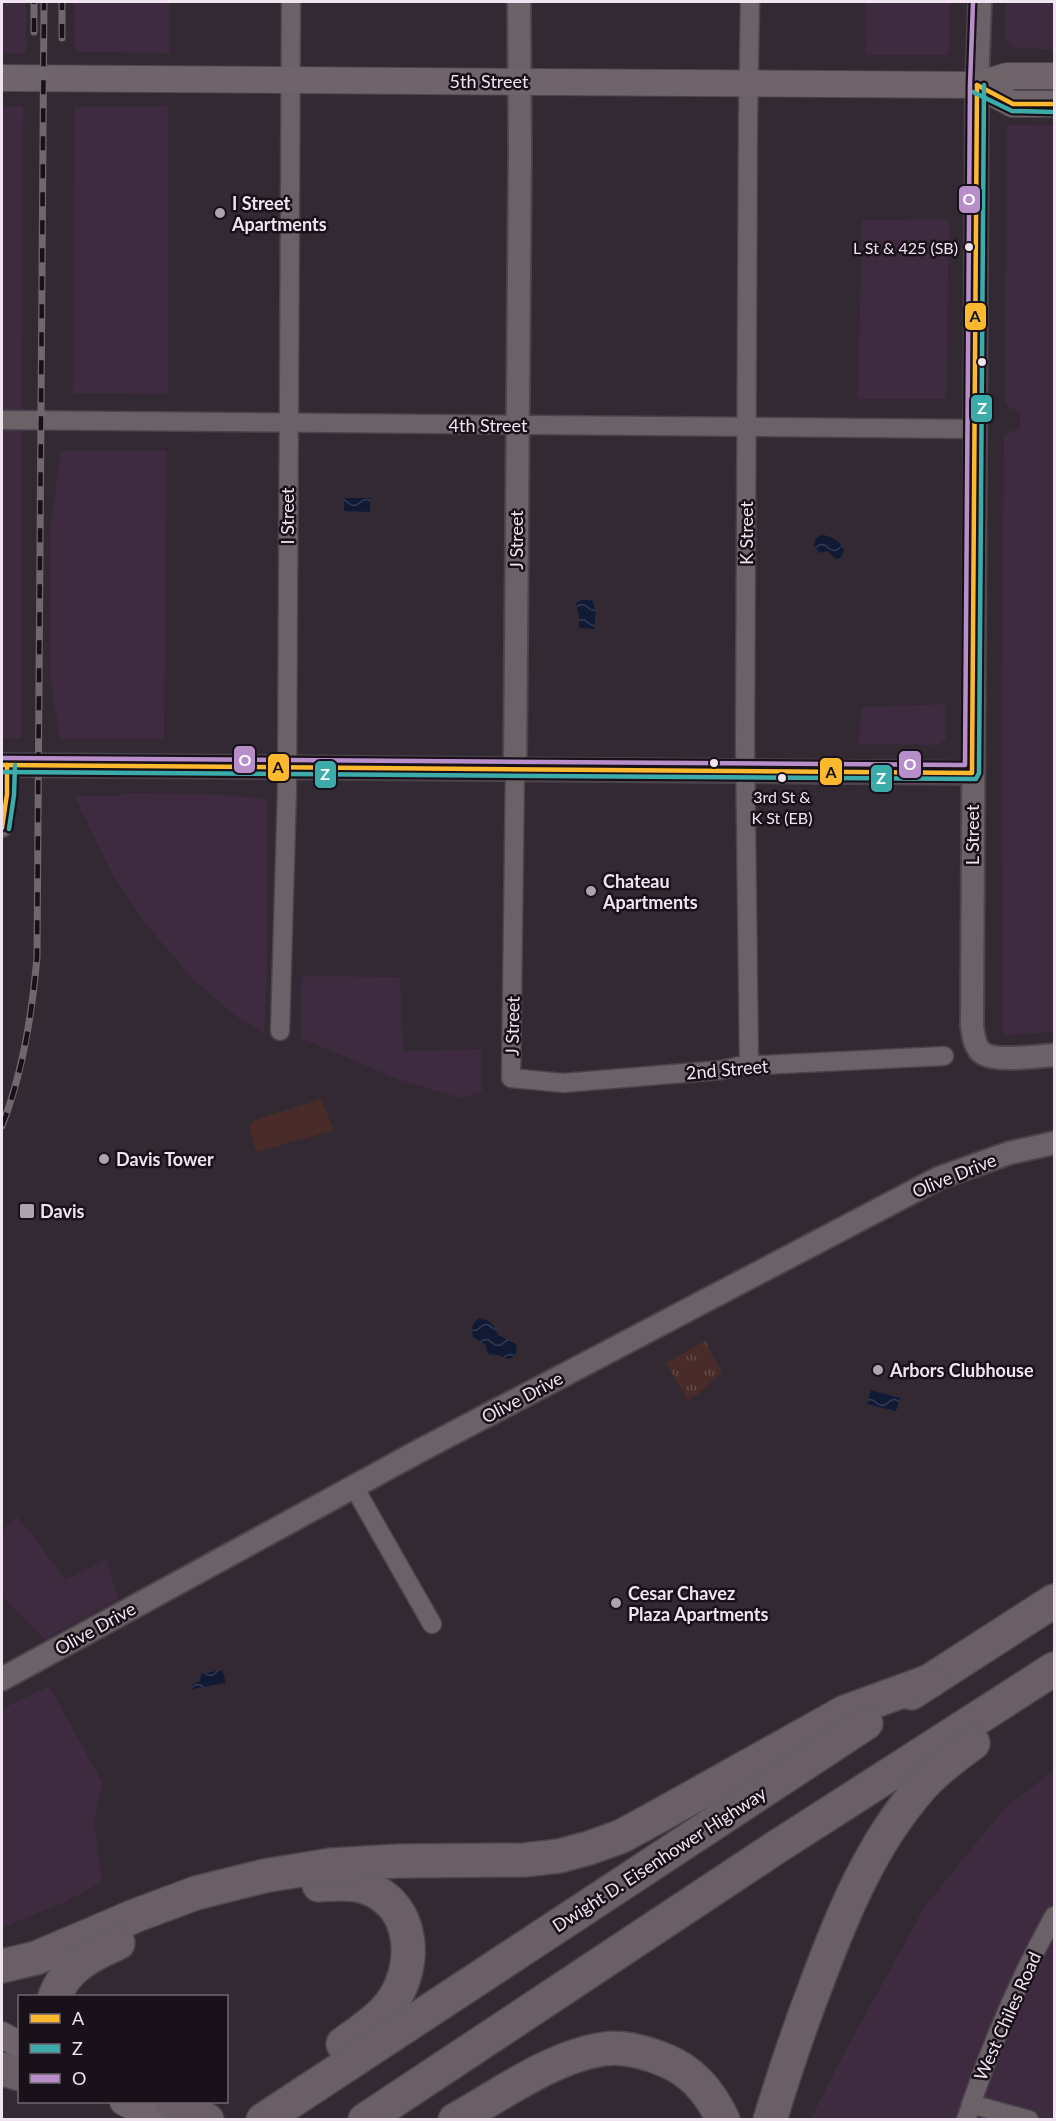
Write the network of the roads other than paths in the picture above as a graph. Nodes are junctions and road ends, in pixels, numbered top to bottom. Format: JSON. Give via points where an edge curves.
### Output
{"nodes":[{"id":1,"x":291,"y":2,"type":"edge"},
{"id":2,"x":519,"y":2,"type":"edge"},
{"id":3,"x":750,"y":2,"type":"edge"},
{"id":4,"x":980,"y":2,"type":"edge"},
{"id":5,"x":1054,"y":76,"type":"edge"},
{"id":6,"x":2,"y":78,"type":"edge"},
{"id":7,"x":290,"y":80,"type":"junction"},
{"id":8,"x":519,"y":81,"type":"junction"},
{"id":9,"x":750,"y":83,"type":"junction"},
{"id":10,"x":977,"y":85,"type":"junction"},
{"id":11,"x":1054,"y":104,"type":"edge"},
{"id":12,"x":2,"y":420,"type":"edge"},
{"id":13,"x":288,"y":423,"type":"junction"},
{"id":14,"x":517,"y":425,"type":"junction"},
{"id":15,"x":746,"y":426,"type":"junction"},
{"id":16,"x":975,"y":429,"type":"junction"},
{"id":17,"x":4,"y":765,"type":"edge"},
{"id":18,"x":287,"y":768,"type":"junction"},
{"id":19,"x":515,"y":770,"type":"junction"},
{"id":20,"x":746,"y":772,"type":"junction"},
{"id":21,"x":972,"y":773,"type":"junction"},
{"id":22,"x":2,"y":828,"type":"edge"},
{"id":23,"x":280,"y":1031,"type":"dead end"},
{"id":24,"x":1054,"y":1055,"type":"edge"},
{"id":25,"x":944,"y":1056,"type":"dead end"},
{"id":26,"x":749,"y":1064,"type":"junction"},
{"id":27,"x":511,"y":1078,"type":"joint"},
{"id":28,"x":1054,"y":1143,"type":"edge"},
{"id":29,"x":354,"y":1487,"type":"junction"},
{"id":30,"x":1054,"y":1600,"type":"edge"},
{"id":31,"x":432,"y":1624,"type":"dead end"},
{"id":32,"x":1054,"y":1669,"type":"edge"},
{"id":33,"x":2,"y":1679,"type":"edge"},
{"id":34,"x":930,"y":1681,"type":"junction"},
{"id":35,"x":1054,"y":1681,"type":"edge"},
{"id":36,"x":1054,"y":1916,"type":"edge"},
{"id":37,"x":2,"y":1966,"type":"edge"},
{"id":38,"x":55,"y":1995,"type":"edge"},
{"id":39,"x":2,"y":2035,"type":"edge"},
{"id":40,"x":18,"y":2044,"type":"edge"},
{"id":41,"x":2,"y":2069,"type":"edge"},
{"id":42,"x":18,"y":2073,"type":"edge"},
{"id":43,"x":128,"y":2103,"type":"edge"},
{"id":44,"x":969,"y":2112,"type":"edge"},
{"id":45,"x":182,"y":2113,"type":"edge"},
{"id":46,"x":272,"y":2114,"type":"edge"},
{"id":47,"x":365,"y":2120,"type":"edge"},
{"id":48,"x":455,"y":2120,"type":"edge"},
{"id":49,"x":723,"y":2120,"type":"edge"},
{"id":50,"x":770,"y":2120,"type":"edge"},
{"id":51,"x":1029,"y":2120,"type":"edge"}],
"edges":[{"from":1,"to":7,"type":"street","name":"I Street"},
{"from":2,"to":8,"type":"street","name":"J Street"},
{"from":3,"to":9,"type":"street","name":"K Street"},
{"from":4,"to":10,"type":"street","name":"L Street"},
{"from":5,"to":10,"type":"main road","name":"5th Street","via":[[1007,76]]},
{"from":6,"to":7,"type":"main road","name":"5th Street"},
{"from":7,"to":8,"type":"main road","name":"5th Street"},
{"from":7,"to":13,"type":"street","name":"I Street"},
{"from":8,"to":9,"type":"main road","name":"5th Street"},
{"from":8,"to":14,"type":"street","name":"J Street"},
{"from":9,"to":10,"type":"main road","name":"5th Street"},
{"from":9,"to":15,"type":"street","name":"K Street"},
{"from":10,"to":11,"type":"main road","name":"5th Street","via":[[1013,104]]},
{"from":10,"to":16,"type":"street","name":"L Street"},
{"from":12,"to":13,"type":"street","name":"4th Street"},
{"from":13,"to":14,"type":"street","name":"4th Street"},
{"from":13,"to":18,"type":"street","name":"I Street"},
{"from":14,"to":15,"type":"street","name":"4th Street"},
{"from":14,"to":19,"type":"street","name":"J Street"},
{"from":15,"to":16,"type":"street","name":"4th Street"},
{"from":15,"to":20,"type":"street","name":"K Street"},
{"from":16,"to":21,"type":"street","name":"L Street"},
{"from":17,"to":18,"type":"street"},
{"from":17,"to":22,"type":"street","via":[[7,794]]},
{"from":18,"to":19,"type":"street"},
{"from":18,"to":23,"type":"street","name":"I Street"},
{"from":19,"to":20,"type":"street"},
{"from":19,"to":27,"type":"street","name":"J Street"},
{"from":20,"to":21,"type":"street"},
{"from":20,"to":26,"type":"street","name":"K Street"},
{"from":21,"to":24,"type":"street","name":"L Street","via":[[972,1025],[977,1046],[984,1054],[999,1057]]},
{"from":25,"to":26,"type":"street","name":"2nd Street"},
{"from":26,"to":27,"type":"street","name":"2nd Street","via":[[721,1070],[573,1082]]},
{"from":28,"to":29,"type":"street","name":"Olive Drive","via":[[1009,1153],[939,1178]]},
{"from":29,"to":31,"type":"street"},
{"from":29,"to":33,"type":"street","name":"Olive Drive"},
{"from":30,"to":34,"type":"highway","name":"Dwight D. Eisenhower Highway"},
{"from":32,"to":47,"type":"highway","via":[[775,1848]]},
{"from":34,"to":37,"type":"highway","via":[[845,1712],[630,1831],[589,1848],[524,1860],[331,1865],[264,1876],[196,1893],[36,1958]]},
{"from":34,"to":46,"type":"highway","name":"Dwight D. Eisenhower Highway"},
{"from":35,"to":50,"type":"highway","via":[[949,1761],[893,1824],[868,1864],[837,1929],[788,2059]]},
{"from":36,"to":44,"type":"street","name":"West Chiles Road","via":[[986,2058]]},
{"from":38,"to":46,"type":"highway","via":[[69,1973],[91,1955],[194,1913],[319,1884],[365,1887],[383,1896],[396,1909],[409,1939],[404,1981],[390,2005],[336,2049]]},
{"from":39,"to":40,"type":"main road"},
{"from":41,"to":42,"type":"highway"},
{"from":43,"to":45,"type":"main road"},
{"from":44,"to":51,"type":"street"},
{"from":48,"to":49,"type":"highway","via":[[540,2072],[605,2049],[651,2054],[677,2066],[700,2083]]}]}
